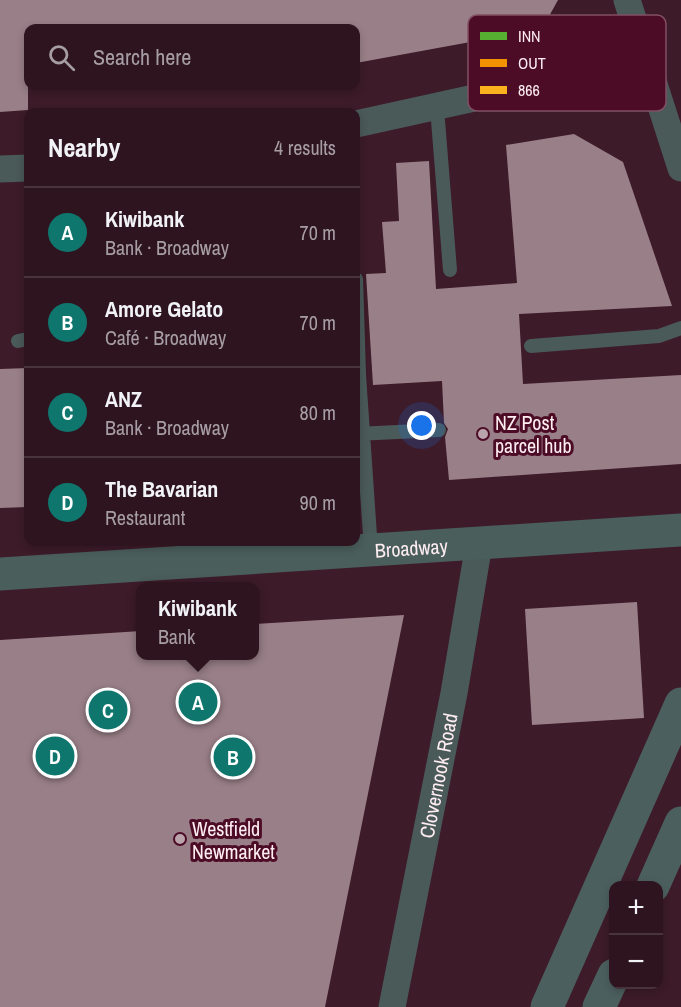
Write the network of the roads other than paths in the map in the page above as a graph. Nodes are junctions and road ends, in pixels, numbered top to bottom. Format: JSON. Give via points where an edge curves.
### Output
{"nodes":[{"id":1,"x":627,"y":0,"type":"edge"},
{"id":2,"x":632,"y":15,"type":"edge"},
{"id":3,"x":468,"y":101,"type":"edge"},
{"id":4,"x":437,"y":108,"type":"junction"},
{"id":5,"x":663,"y":111,"type":"edge"},
{"id":6,"x":360,"y":123,"type":"edge"},
{"id":7,"x":24,"y":168,"type":"edge"},
{"id":8,"x":681,"y":168,"type":"edge"},
{"id":9,"x":0,"y":169,"type":"edge"},
{"id":10,"x":450,"y":270,"type":"dead end"},
{"id":11,"x":681,"y":328,"type":"edge"},
{"id":12,"x":531,"y":346,"type":"dead end"},
{"id":13,"x":439,"y":430,"type":"dead end"},
{"id":14,"x":360,"y":434,"type":"edge"},
{"id":15,"x":360,"y":444,"type":"edge"},
{"id":16,"x":681,"y":530,"type":"edge"},
{"id":17,"x":479,"y":544,"type":"junction"},
{"id":18,"x":216,"y":551,"type":"edge"},
{"id":19,"x":371,"y":551,"type":"junction"},
{"id":20,"x":0,"y":574,"type":"edge"},
{"id":21,"x":681,"y":704,"type":"edge"},
{"id":22,"x":681,"y":823,"type":"edge"},
{"id":23,"x":656,"y":881,"type":"edge"},
{"id":24,"x":609,"y":986,"type":"edge"},
{"id":25,"x":392,"y":1007,"type":"edge"},
{"id":26,"x":547,"y":1007,"type":"edge"},
{"id":27,"x":599,"y":1007,"type":"edge"}],
"edges":[{"from":1,"to":2,"type":"street"},
{"from":3,"to":4,"type":"street"},
{"from":4,"to":6,"type":"street"},
{"from":4,"to":10,"type":"lane"},
{"from":5,"to":8,"type":"street"},
{"from":7,"to":9,"type":"street"},
{"from":11,"to":12,"type":"lane","via":[[659,336]]},
{"from":13,"to":14,"type":"lane"},
{"from":15,"to":19,"type":"lane"},
{"from":16,"to":17,"type":"main road","name":"Broadway"},
{"from":17,"to":19,"type":"main road","name":"Broadway"},
{"from":17,"to":25,"type":"street","name":"Clovernook Road"},
{"from":18,"to":19,"type":"main road","name":"Broadway"},
{"from":18,"to":20,"type":"main road","name":"Broadway"},
{"from":21,"to":26,"type":"highway"},
{"from":22,"to":23,"type":"highway"},
{"from":24,"to":27,"type":"highway"}]}
